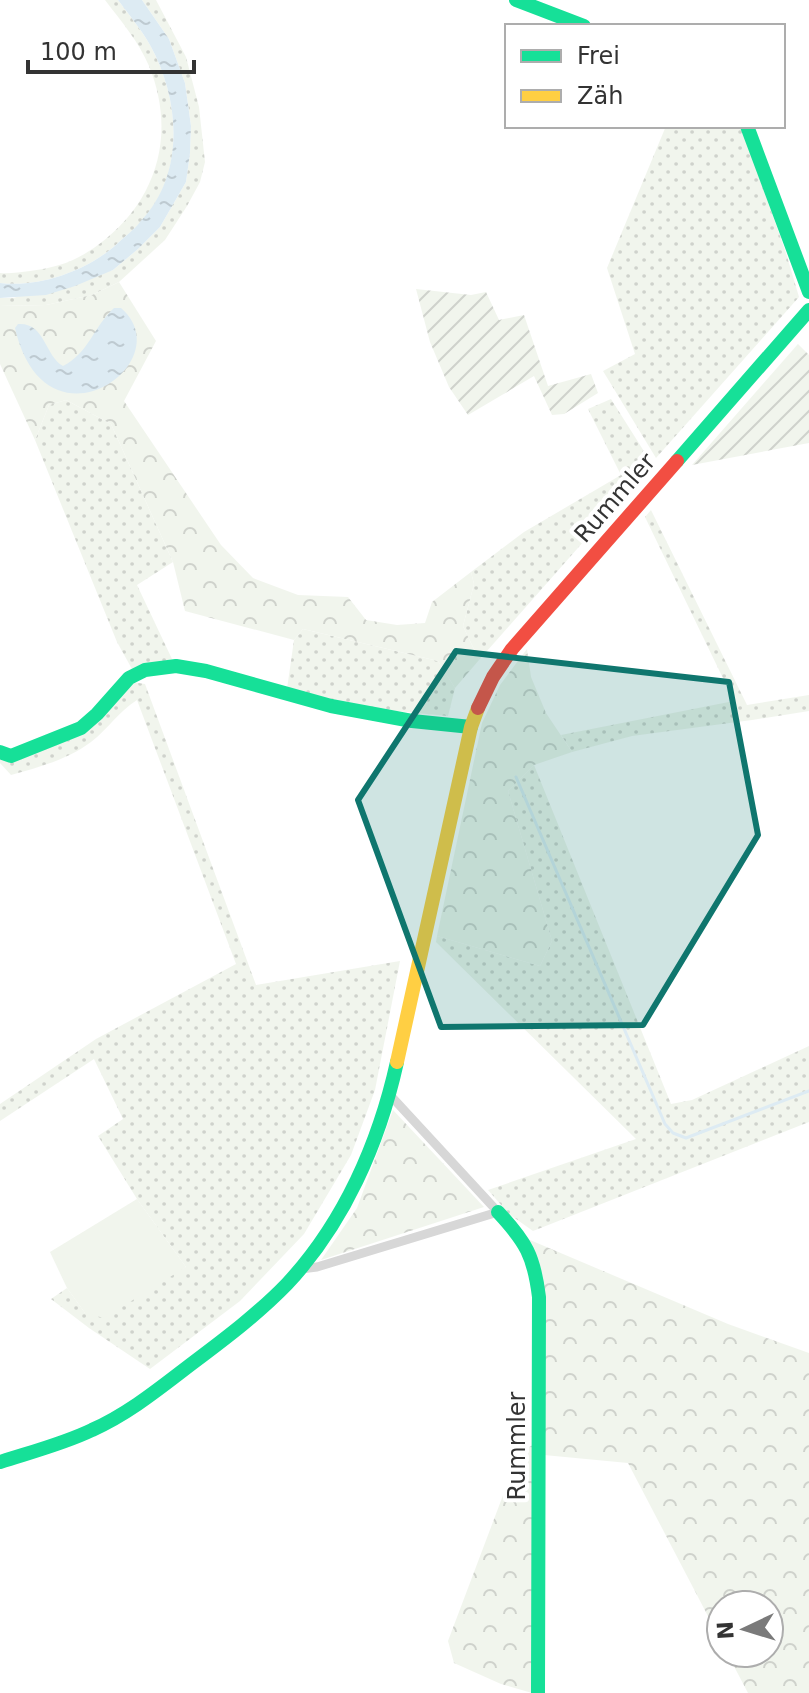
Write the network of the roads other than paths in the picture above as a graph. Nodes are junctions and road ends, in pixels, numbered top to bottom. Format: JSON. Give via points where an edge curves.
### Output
{"nodes":[{"id":1,"x":516,"y":0,"type":"edge"},
{"id":2,"x":579,"y":24,"type":"edge"},
{"id":3,"x":748,"y":128,"type":"edge"},
{"id":4,"x":809,"y":292,"type":"edge"},
{"id":5,"x":809,"y":310,"type":"edge"},
{"id":6,"x":471,"y":727,"type":"junction"},
{"id":7,"x":0,"y":752,"type":"edge"},
{"id":8,"x":390,"y":1095,"type":"junction"},
{"id":9,"x":498,"y":1212,"type":"junction"},
{"id":10,"x":301,"y":1269,"type":"junction"},
{"id":11,"x":0,"y":1462,"type":"edge"},
{"id":12,"x":538,"y":1693,"type":"edge"}],
"edges":[{"from":1,"to":2,"type":"main road"},
{"from":3,"to":4,"type":"main road"},
{"from":5,"to":6,"type":"main road","name":"Rummler","via":[[512,649],[488,682]]},
{"from":6,"to":7,"type":"main road","via":[[331,706],[176,666],[129,678],[81,728],[11,756]]},
{"from":6,"to":8,"type":"main road","name":"Rummler"},
{"from":8,"to":9,"type":"street","name":"Rummler"},
{"from":8,"to":10,"type":"main road","name":"Rummler","via":[[348,1199]]},
{"from":9,"to":10,"type":"street"},
{"from":9,"to":12,"type":"main road","name":"Rummler","via":[[528,1247],[539,1297]]},
{"from":10,"to":11,"type":"main road","name":"Rummler","via":[[242,1325],[120,1415],[86,1433]]}]}
